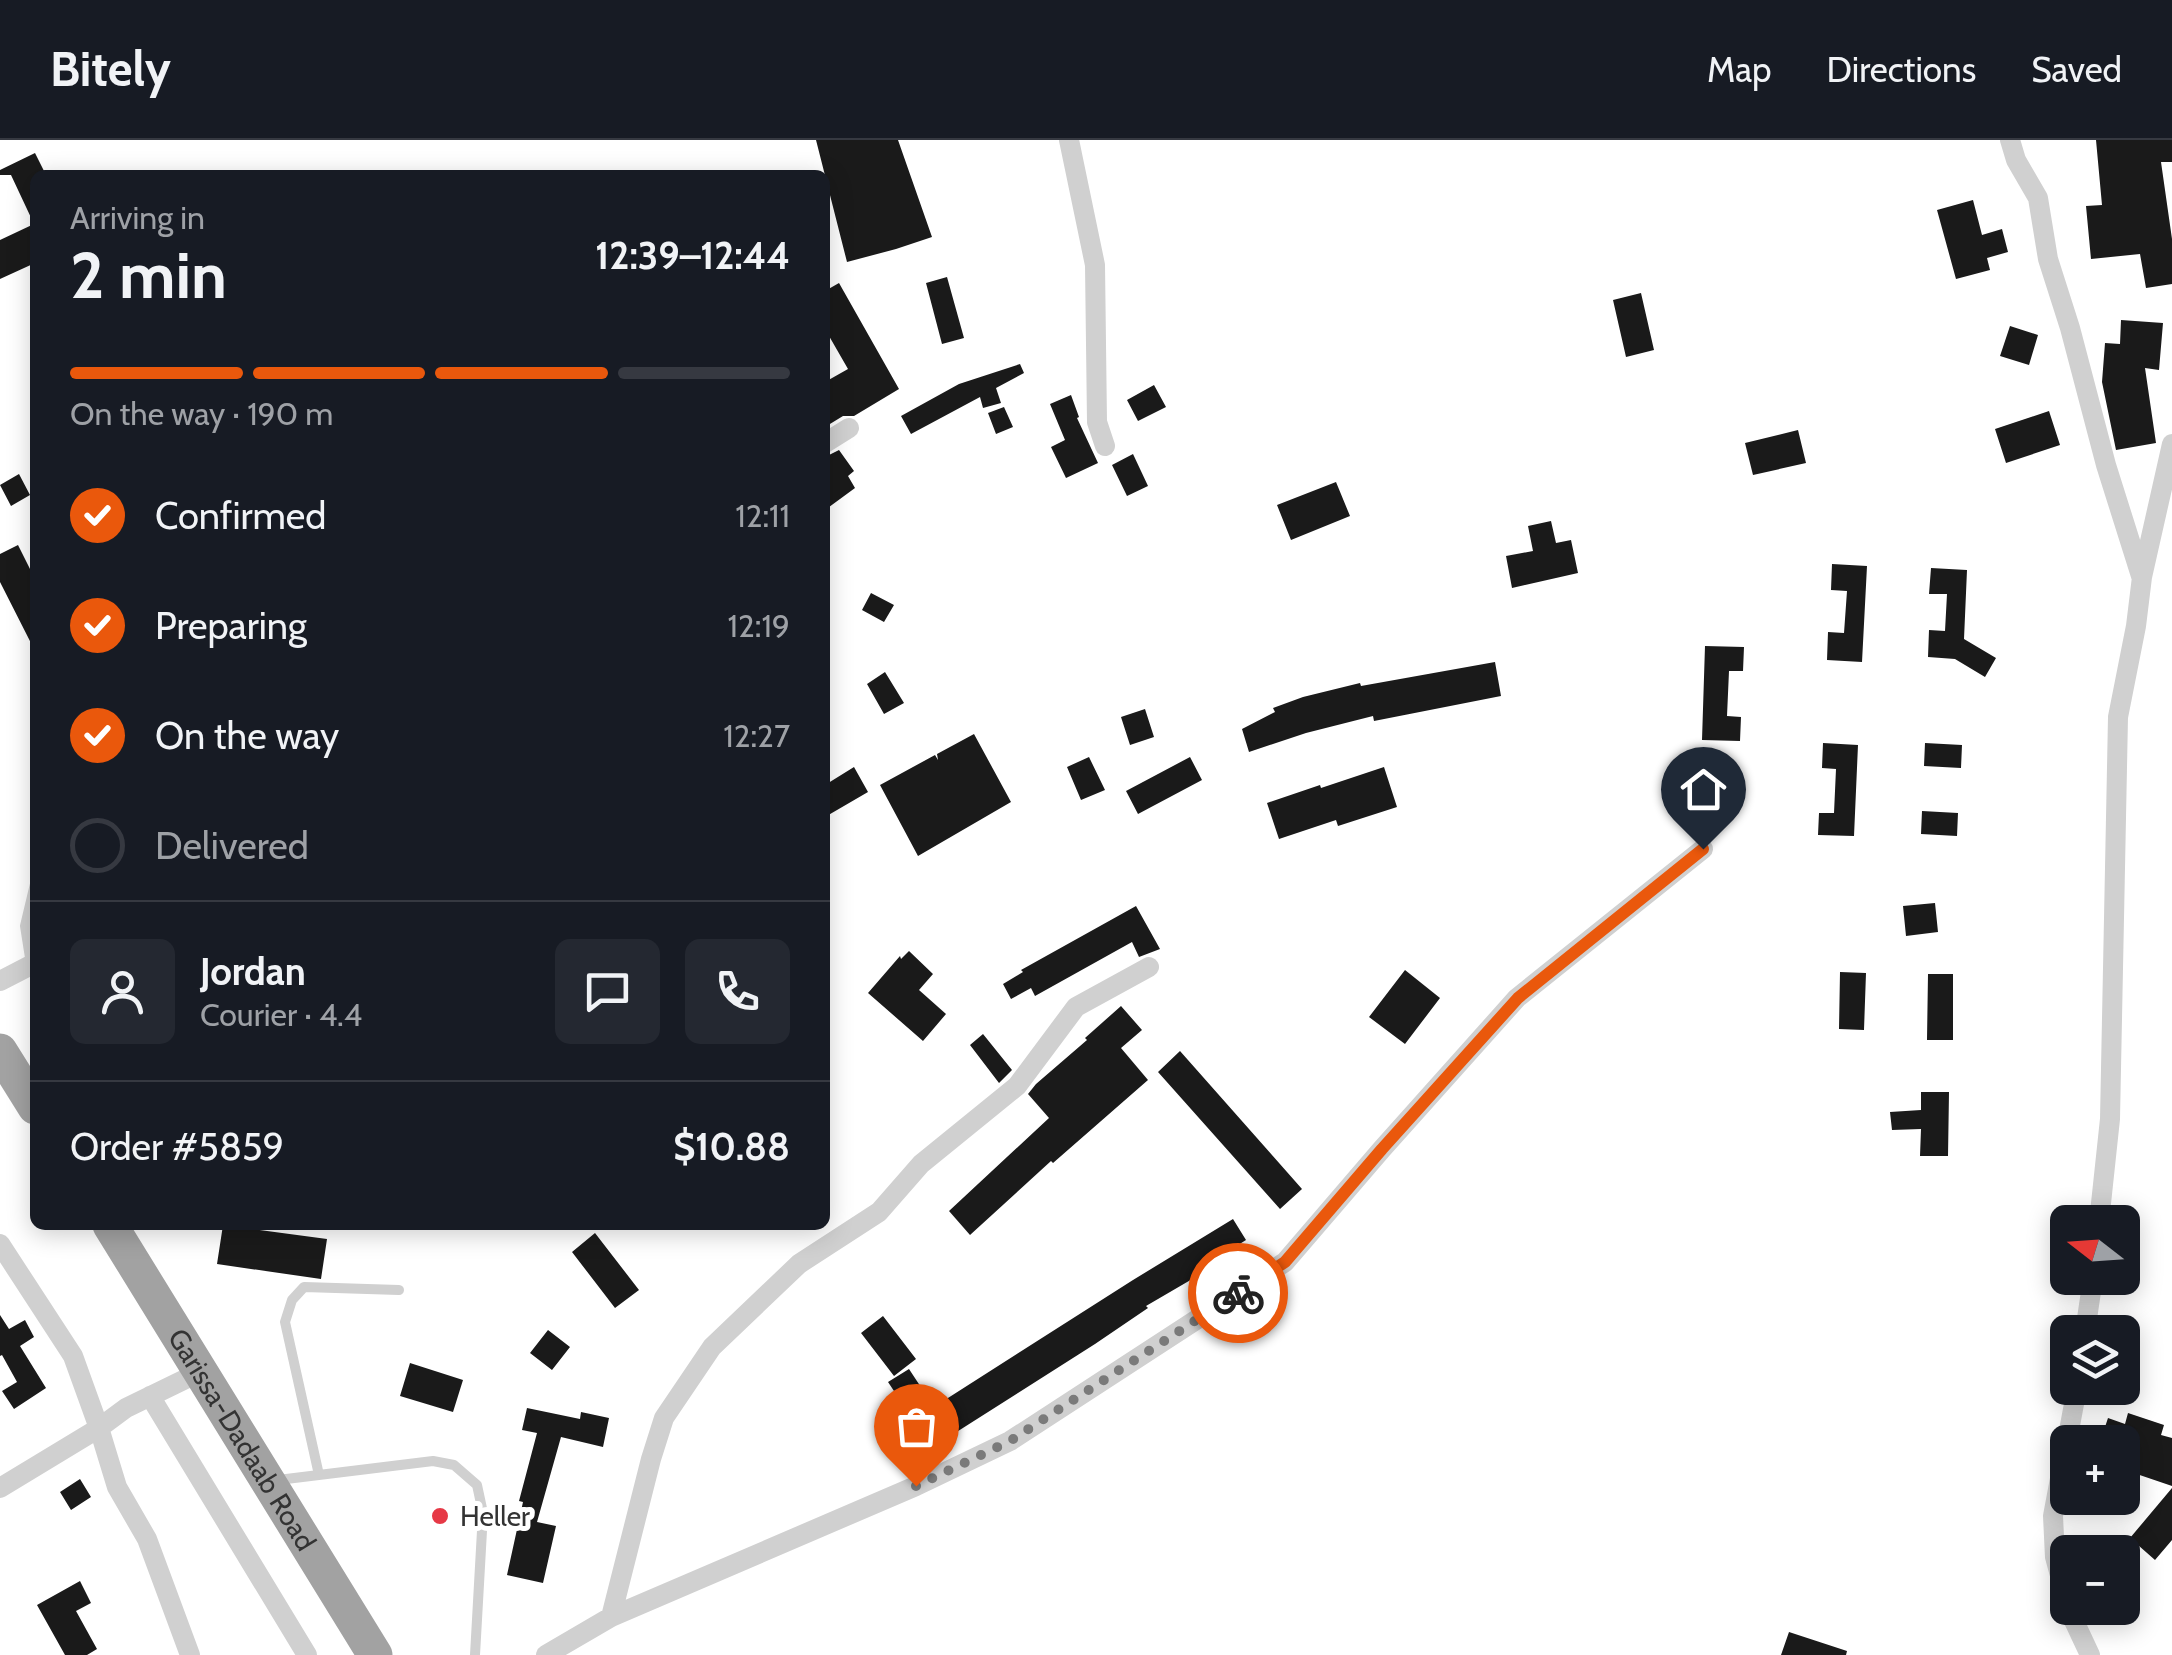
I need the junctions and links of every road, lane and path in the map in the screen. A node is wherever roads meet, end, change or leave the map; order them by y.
1 (1070, 140) edge
2 (2010, 140) edge
3 (849, 428) dead end
4 (830, 441) edge
5 (2172, 444) edge
6 (1105, 446) dead end
7 (2142, 578) junction
8 (1703, 849) dead end
9 (30, 905) edge
10 (30, 950) edge
11 (30, 966) edge
12 (1149, 968) dead end
13 (0, 981) edge
14 (0, 1051) edge
15 (30, 1099) edge
16 (2101, 1205) edge
17 (113, 1230) edge
18 (0, 1244) edge
19 (399, 1290) dead end
20 (202, 1371) junction
21 (150, 1396) junction
22 (2073, 1405) edge
23 (99, 1428) junction
24 (320, 1474) junction
25 (268, 1480) junction
26 (0, 1488) edge
27 (2053, 1535) edge
28 (611, 1618) junction
29 (2077, 1625) edge
30 (187, 1654) edge
31 (307, 1655) edge
32 (375, 1655) edge
33 (475, 1655) edge
34 (546, 1655) edge
35 (2090, 1655) edge

1 - 6 street
2 - 7 street
3 - 4 street
5 - 7 street
7 - 16 street
8 - 28 street
9 - 10 lane
11 - 13 street
12 - 28 street
14 - 15 highway
17 - 20 highway, Garissa-Dadaab Road
18 - 23 street
19 - 24 lane
20 - 21 street
20 - 25 highway, Garissa-Dadaab Road
21 - 23 street
21 - 31 street
22 - 27 street
23 - 26 street
23 - 30 street
24 - 25 lane
24 - 33 lane
25 - 32 highway, Garissa-Dadaab Road
28 - 34 street
29 - 35 street

